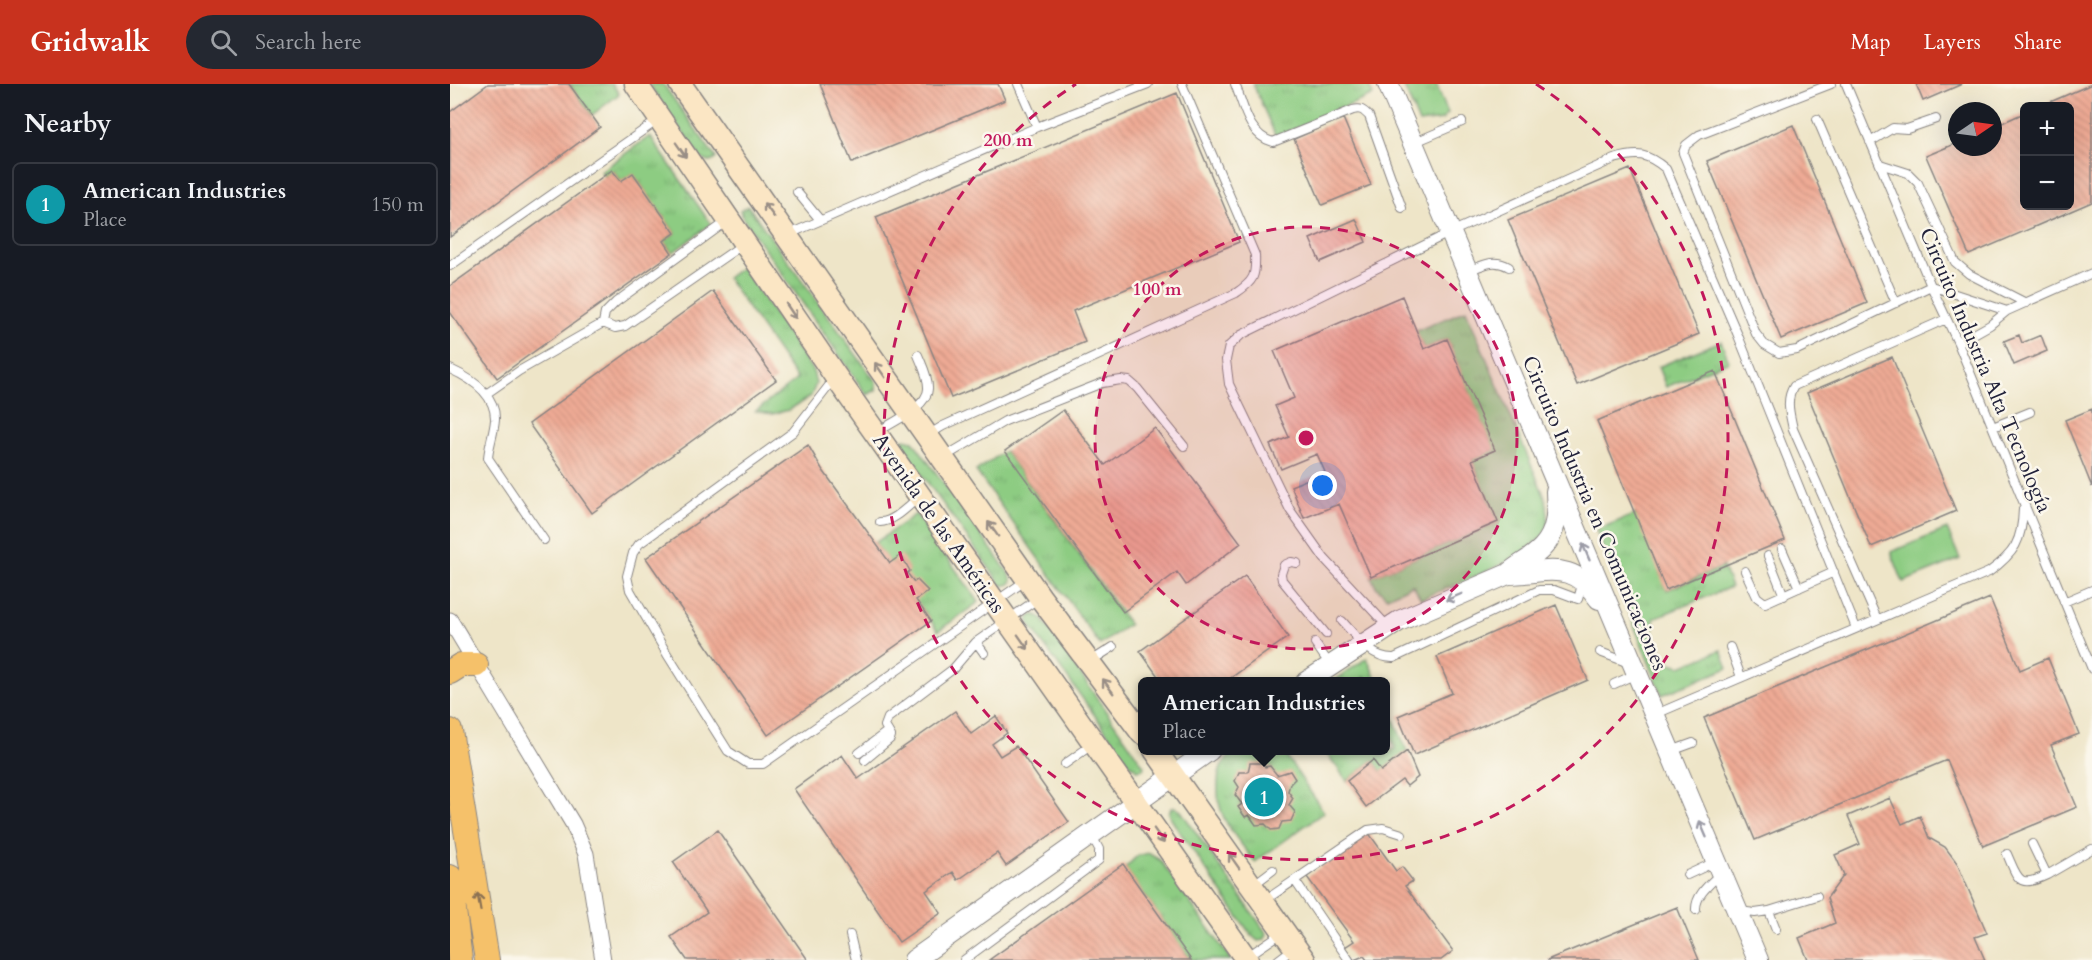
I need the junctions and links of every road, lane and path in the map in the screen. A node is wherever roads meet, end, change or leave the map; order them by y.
1 (636, 84) edge
2 (680, 84) edge
3 (1018, 84) edge
4 (1148, 84) edge
5 (1182, 84) edge
6 (1235, 84) edge
7 (1388, 84) edge
8 (1831, 84) edge
9 (1846, 84) edge
10 (659, 119) junction
11 (1817, 119) dead end
12 (1936, 119) dead end
13 (1462, 122) dead end
14 (1037, 127) junction
15 (1870, 142) junction
16 (1413, 143) junction
17 (1880, 164) junction
18 (741, 171) junction
19 (797, 192) dead end
20 (711, 193) junction
21 (1402, 208) dead end
22 (729, 220) junction
23 (820, 220) junction
24 (1451, 232) junction
25 (787, 235) junction
26 (745, 243) junction
27 (450, 267) edge
28 (1509, 267) dead end
29 (1468, 271) junction
30 (2092, 273) edge
31 (1931, 286) junction
32 (1896, 303) junction
33 (2026, 303) junction
34 (2007, 311) junction
35 (1946, 319) junction
36 (603, 323) junction
37 (1958, 344) junction
38 (918, 355) dead end
39 (450, 369) edge
40 (836, 377) junction
41 (486, 393) junction
42 (910, 412) junction
43 (2030, 412) dead end
44 (1993, 427) junction
45 (876, 433) junction
46 (926, 435) junction
47 (1184, 446) dead end
48 (942, 458) junction
49 (1555, 479) junction
50 (921, 496) junction
51 (2023, 504) junction
52 (880, 522) dead end
53 (544, 540) dead end
54 (1782, 549) dead end
55 (1768, 556) dead end
56 (1297, 563) dead end
57 (1745, 571) dead end
58 (1834, 572) junction
59 (1508, 574) junction
60 (1584, 580) junction
61 (1034, 588) junction
62 (1799, 588) junction
63 (2092, 590) edge
64 (1784, 596) junction
65 (2064, 602) junction
66 (1001, 611) junction
67 (1877, 619) junction
68 (450, 620) edge
69 (1342, 621) dead end
70 (1617, 627) junction
71 (1389, 628) junction
72 (1856, 628) junction
73 (1326, 634) dead end
74 (976, 642) junction
75 (1315, 642) dead end
76 (1363, 644) junction
77 (1113, 646) dead end
78 (1730, 646) dead end
79 (1600, 652) dead end
80 (984, 653) dead end
81 (1090, 662) junction
82 (476, 665) junction
83 (1330, 665) junction
84 (2092, 669) edge
85 (1635, 670) junction
86 (450, 672) edge
87 (1312, 677) edge
88 (1741, 677) junction
89 (1614, 684) dead end
90 (1654, 714) junction
91 (1138, 726) edge
92 (450, 731) edge
93 (888, 731) junction
94 (1094, 743) junction
95 (1693, 743) dead end
96 (1670, 752) junction
97 (859, 753) dead end
98 (1158, 755) edge
99 (1203, 755) edge
100 (865, 760) dead end
101 (1065, 764) dead end
102 (1173, 776) junction
103 (1136, 803) junction
104 (1402, 834) dead end
105 (1091, 835) junction
106 (2032, 844) dead end
107 (2092, 849) edge
108 (2007, 854) dead end
109 (1719, 867) junction
110 (1273, 870) dead end
111 (1686, 875) dead end
112 (2047, 875) junction
113 (450, 877) edge
114 (1295, 880) junction
115 (1257, 894) junction
116 (1817, 896) dead end
117 (452, 906) edge
118 (1696, 910) dead end
119 (1737, 911) junction
120 (1769, 911) junction
121 (1776, 929) dead end
122 (850, 935) dead end
123 (1294, 953) edge
124 (1245, 959) edge
125 (460, 960) edge
126 (487, 960) edge
127 (603, 960) edge
128 (856, 960) edge
129 (914, 960) edge
130 (964, 960) edge
131 (1349, 960) edge
132 (1758, 960) edge

1 - 10 main road, Avenida de las Américas
2 - 18 main road, Avenida de las Américas
3 - 14 lane
4 - 14 lane
5 - 46 lane
6 - 21 lane
7 - 16 street, Circuito Industria en Comunicaciones
8 - 32 lane
9 - 15 lane, Circuito Industria Alta Tecnología
10 -> 20 main road, Avenida de las Américas
10 - 27 lane
11 - 32 lane
12 - 15 lane
13 - 16 lane
14 - 23 lane
15 - 17 lane, Circuito Industria Alta Tecnología
16 - 24 street, Circuito Industria en Comunicaciones
17 - 31 lane, Circuito Industria Alta Tecnología
17 - 33 lane
18 - 20 main road
25 -> 18 main road, Avenida de las Américas
19 - 23 lane
20 - 22 main road, Avenida de las Américas
22 - 26 main road, Avenida de las Américas
22 - 36 lane
23 - 25 lane
24 - 29 street, Circuito Industria en Comunicaciones
24 - 58 lane
24 - 71 lane
42 -> 25 main road, Avenida de las Américas
26 - 36 lane
26 -> 40 main road, Avenida de las Américas
28 - 29 lane
29 - 49 street, Circuito Industria en Comunicaciones
30 - 33 lane
31 - 32 lane
31 - 34 lane
31 - 35 lane, Circuito Industria Alta Tecnología
33 - 34 lane
34 - 37 lane
35 - 37 lane, Circuito Industria Alta Tecnología
35 - 67 lane
36 - 41 lane
37 - 44 lane, Circuito Industria Alta Tecnología
38 - 42 lane
39 - 41 lane
40 - 45 main road, Avenida de las Américas
40 - 66 lane
41 - 53 lane
42 - 45 lane
42 - 46 main road, Avenida de las Américas
43 - 44 lane
44 - 51 lane, Circuito Industria Alta Tecnología
45 - 50 main road, Avenida de las Américas
46 - 48 main road, Avenida de las Américas
47 - 48 lane
61 -> 48 main road, Avenida de las Américas
49 - 59 street
70 -> 49 street, Circuito Industria en Comunicaciones
50 - 52 lane
50 - 66 main road, Avenida de las Américas
51 - 65 lane, Circuito Industria Alta Tecnología
51 - 67 lane
54 - 62 lane
55 - 64 lane
56 - 73 lane
57 - 64 lane
58 - 62 lane
58 - 72 lane
59 - 60 street
59 -> 71 street
60 - 70 street
60 - 76 lane
61 - 66 lane
61 - 66 lane
61 - 81 main road, Avenida de las Américas
62 - 64 lane
63 - 65 lane
65 - 84 lane, Circuito Industria Alta Tecnología
66 - 74 lane
66 -> 94 main road, Avenida de las Américas
67 - 72 lane
68 - 82 street
69 - 76 lane
70 - 85 street, Circuito Industria en Comunicaciones
71 - 76 street
72 - 88 lane
74 - 80 lane
74 - 93 lane
75 - 83 lane
76 - 83 street
77 - 81 lane
78 - 88 lane
79 - 85 lane
91 -> 81 main road, Avenida de las Américas
82 - 86 main road
82 - 127 street
83 - 87 street
85 - 89 lane
85 - 90 street, Circuito Industria en Comunicaciones
88 - 90 lane
90 - 96 street, Circuito Industria en Comunicaciones
126 -> 92 main road
93 - 97 lane
93 - 100 lane
94 - 101 lane
94 - 103 main road, Avenida de las Américas
95 - 96 lane
109 -> 96 street, Circuito Industria en Comunicaciones
98 - 102 main road
99 - 102 street
102 - 103 street
115 -> 102 main road
103 - 105 street
103 -> 124 main road, Avenida de las Américas
104 - 114 lane
105 - 129 street
105 - 130 lane
106 - 112 lane
107 - 112 lane
108 - 112 lane
109 - 111 lane
109 - 118 lane
109 - 119 street, Circuito Industria en Comunicaciones
110 - 115 lane
113 - 117 main road
114 - 115 lane
114 - 131 lane
115 - 123 main road
116 - 120 lane
117 - 125 main road
119 - 120 lane
119 - 132 street, Circuito Industria en Comunicaciones
120 - 121 lane
122 - 128 lane
123 - 124 lane

